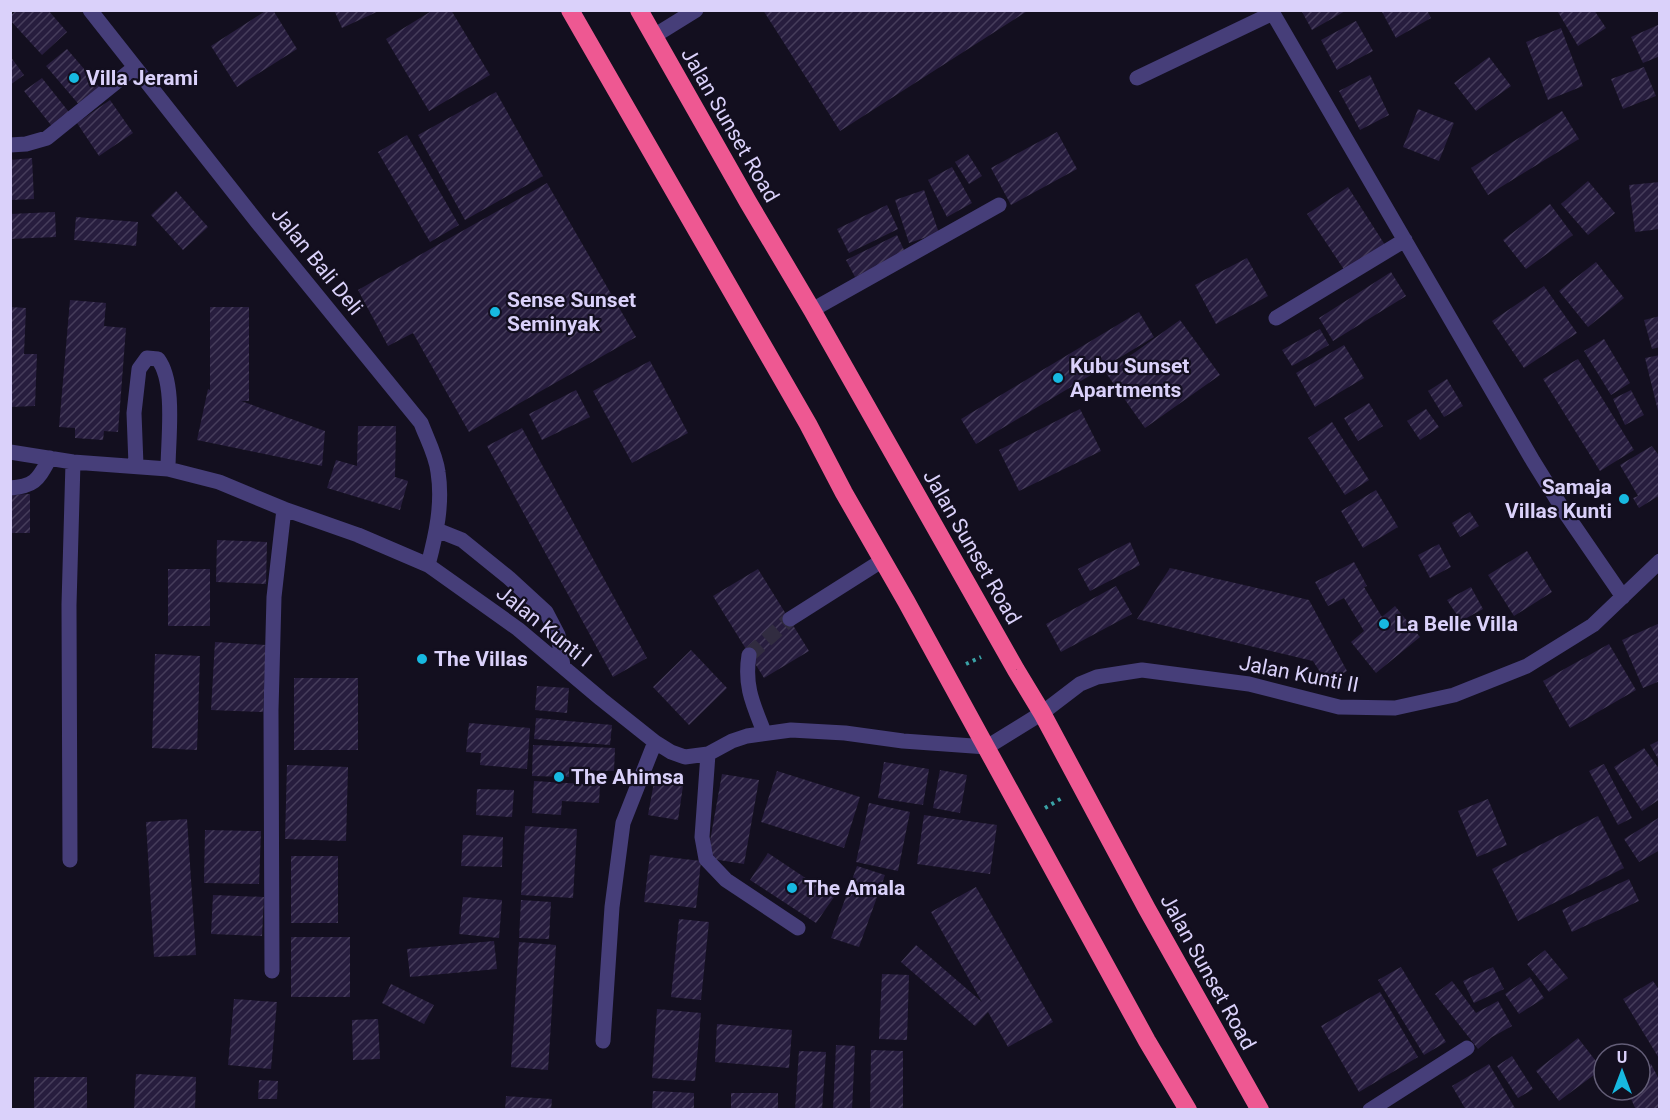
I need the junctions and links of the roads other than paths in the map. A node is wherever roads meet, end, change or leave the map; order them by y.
1 (90, 10) edge
2 (570, 10) edge
3 (639, 10) edge
4 (696, 10) edge
5 (1272, 12) edge
6 (654, 36) junction
7 (135, 67) junction
8 (1137, 78) dead end
9 (10, 145) edge
10 (999, 205) dead end
11 (1406, 240) junction
12 (812, 310) junction
13 (1276, 318) dead end
14 (10, 452) edge
15 (50, 458) junction
16 (73, 462) junction
17 (136, 465) junction
18 (168, 469) junction
19 (10, 488) edge
20 (284, 509) junction
21 (437, 530) junction
22 (883, 560) junction
23 (1659, 561) edge
24 (428, 565) junction
25 (1623, 597) junction
26 (790, 619) tunnel mouth
27 (749, 655) dead end
28 (563, 666) junction
29 (1042, 713) junction
30 (764, 732) junction
31 (655, 742) junction
32 (987, 747) junction
33 (708, 754) junction
34 (70, 860) dead end
35 (798, 928) dead end
36 (272, 971) dead end
37 (603, 1041) dead end
38 (1467, 1048) dead end
39 (1188, 1110) edge
40 (1260, 1110) edge
41 (1370, 1110) edge

1 - 7 street, Jalan Bali Deli
2 - 22 highway
3 - 6 highway, Jalan Sunset Road
4 - 6 street
5 - 8 street
5 - 11 street
6 - 12 highway, Jalan Sunset Road
7 - 9 street
7 - 21 street, Jalan Bali Deli
10 - 12 street
11 - 13 street
11 - 25 street
12 - 29 highway, Jalan Sunset Road
14 - 15 street, Jalan Kunti I
15 - 16 street, Jalan Kunti I
15 - 19 street
16 - 17 street, Jalan Kunti I
16 - 34 street
17 - 18 street, Jalan Kunti I
17 - 18 street
18 - 20 street, Jalan Kunti I
20 - 24 street, Jalan Kunti I
20 - 36 street
21 - 24 street, Jalan Bali Deli
21 - 28 street
22 - 26 street
22 - 32 highway
23 - 25 street, Jalan Kunti II
24 - 28 street, Jalan Kunti I
25 - 29 street, Jalan Kunti II
27 - 30 street
28 - 31 street, Jalan Kunti I
29 - 32 street
29 - 40 highway, Jalan Sunset Road
30 - 32 street, Jalan Kunti I
30 - 33 street, Jalan Kunti I
31 - 33 street, Jalan Kunti I
31 - 37 street
32 - 39 highway
33 - 35 street
38 - 41 street

